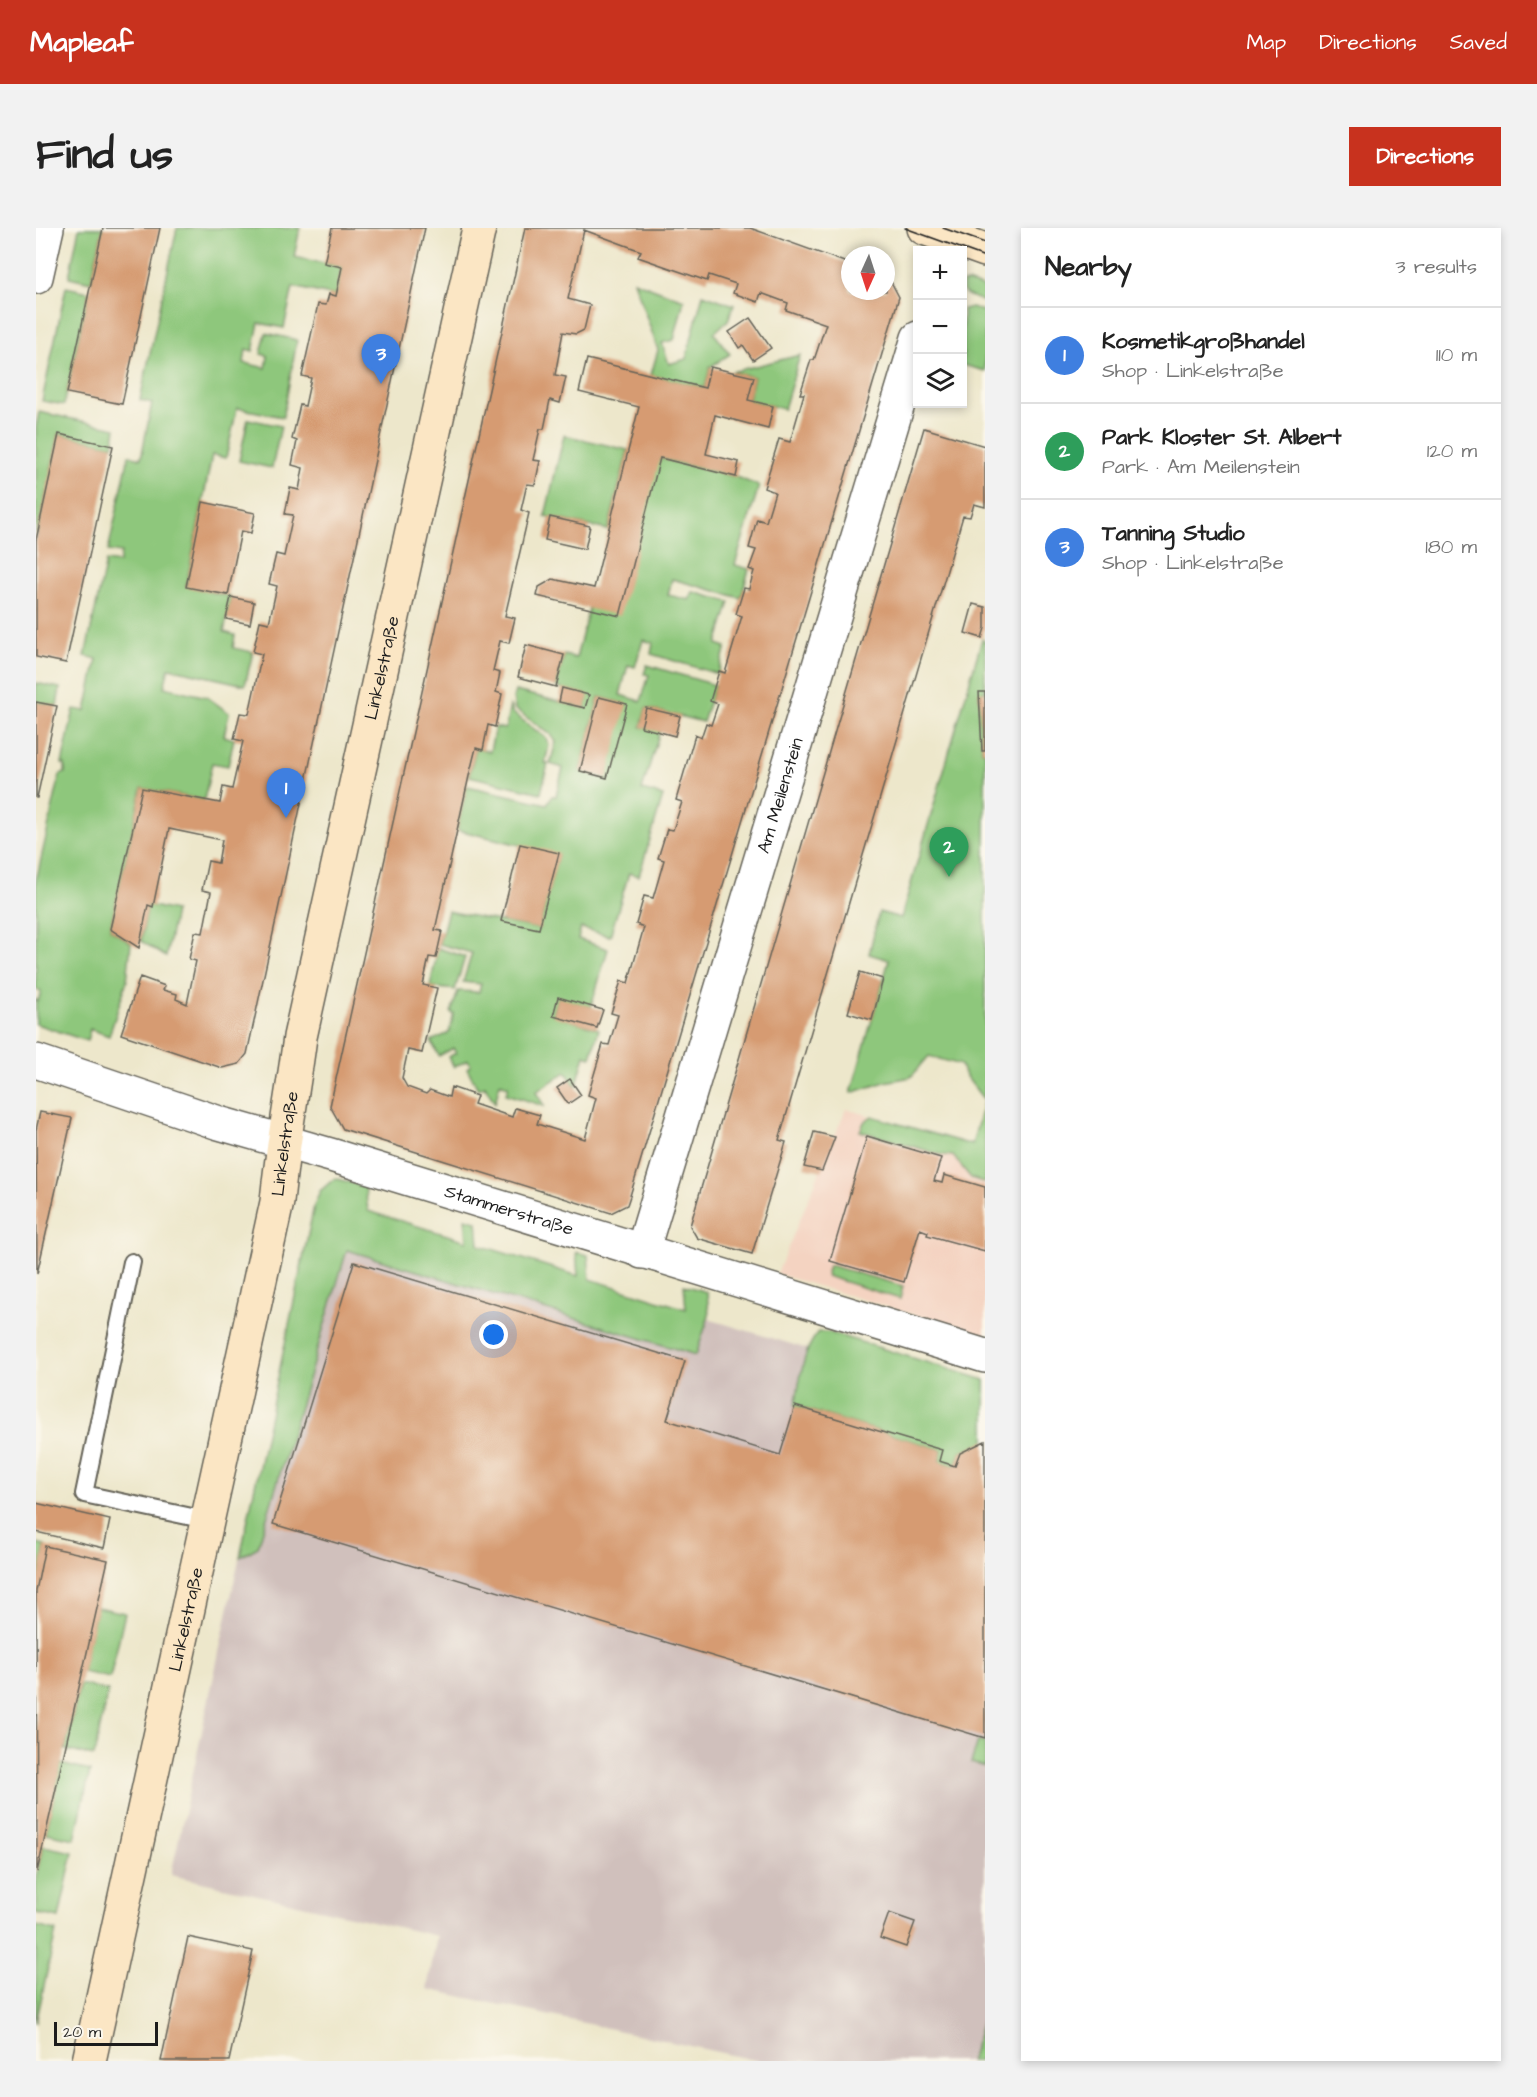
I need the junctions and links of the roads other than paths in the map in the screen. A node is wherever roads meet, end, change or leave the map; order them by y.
1 (46, 228) edge
2 (479, 228) edge
3 (938, 238) edge
4 (985, 250) edge
5 (36, 277) edge
6 (913, 354) edge
7 (36, 1061) edge
8 (283, 1143) junction
9 (642, 1252) junction
10 (132, 1262) dead end
11 (985, 1356) edge
12 (206, 1520) junction
13 (89, 2061) edge

1 - 5 street
2 - 8 main road, Linkelstraße
3 - 4 main road
6 - 9 street, Am Meilenstein
7 - 8 street, Stammerstraße
8 - 9 street, Stammerstraße
8 - 12 main road, Linkelstraße
9 - 11 street, Stammerstraße
10 - 12 lane
12 - 13 main road, Linkelstraße

